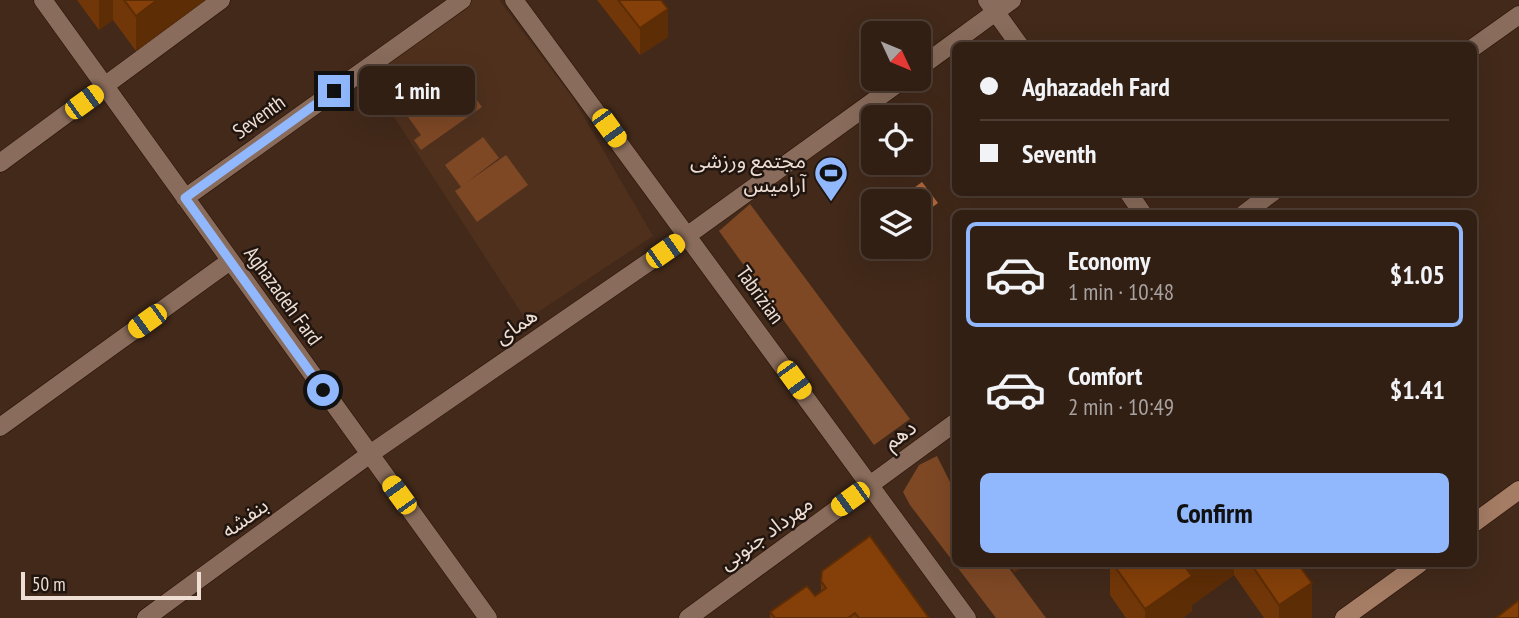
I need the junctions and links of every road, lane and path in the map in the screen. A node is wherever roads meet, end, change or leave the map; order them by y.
1 (43, 0) edge
2 (221, 0) edge
3 (462, 0) edge
4 (514, 0) edge
5 (1013, 0) edge
6 (992, 6) edge
7 (1519, 15) edge
8 (1017, 42) edge
9 (1477, 45) edge
10 (931, 58) edge
11 (105, 87) junction
12 (887, 91) edge
13 (0, 163) edge
14 (1268, 196) edge
15 (185, 198) junction
16 (1249, 210) edge
17 (688, 235) junction
18 (230, 261) junction
19 (952, 425) edge
20 (0, 427) edge
21 (370, 454) junction
22 (871, 484) junction
23 (1519, 490) edge
24 (1477, 521) edge
25 (1408, 567) edge
26 (146, 618) edge
27 (488, 618) edge
28 (688, 618) edge
29 (967, 618) edge
30 (1344, 618) edge

1 - 11 street, Aghazadeh Fard
2 - 11 street
3 - 15 street, Seventh
4 - 17 street, Tabrizian
5 - 6 street
6 - 8 street
6 - 10 street
7 - 9 street
11 - 13 street
11 - 15 street, Aghazadeh Fard
12 - 17 street, همای
14 - 16 street
15 - 18 street, Aghazadeh Fard
17 - 21 street, همای
17 - 22 street, Tabrizian
18 - 20 street
18 - 21 street, Aghazadeh Fard
19 - 22 street, دهم
21 - 26 street, بنفشه
21 - 27 street, Aghazadeh Fard
22 - 28 street, مهرداد جنوبی
22 - 29 street, Tabrizian
23 - 24 main road
25 - 30 main road

